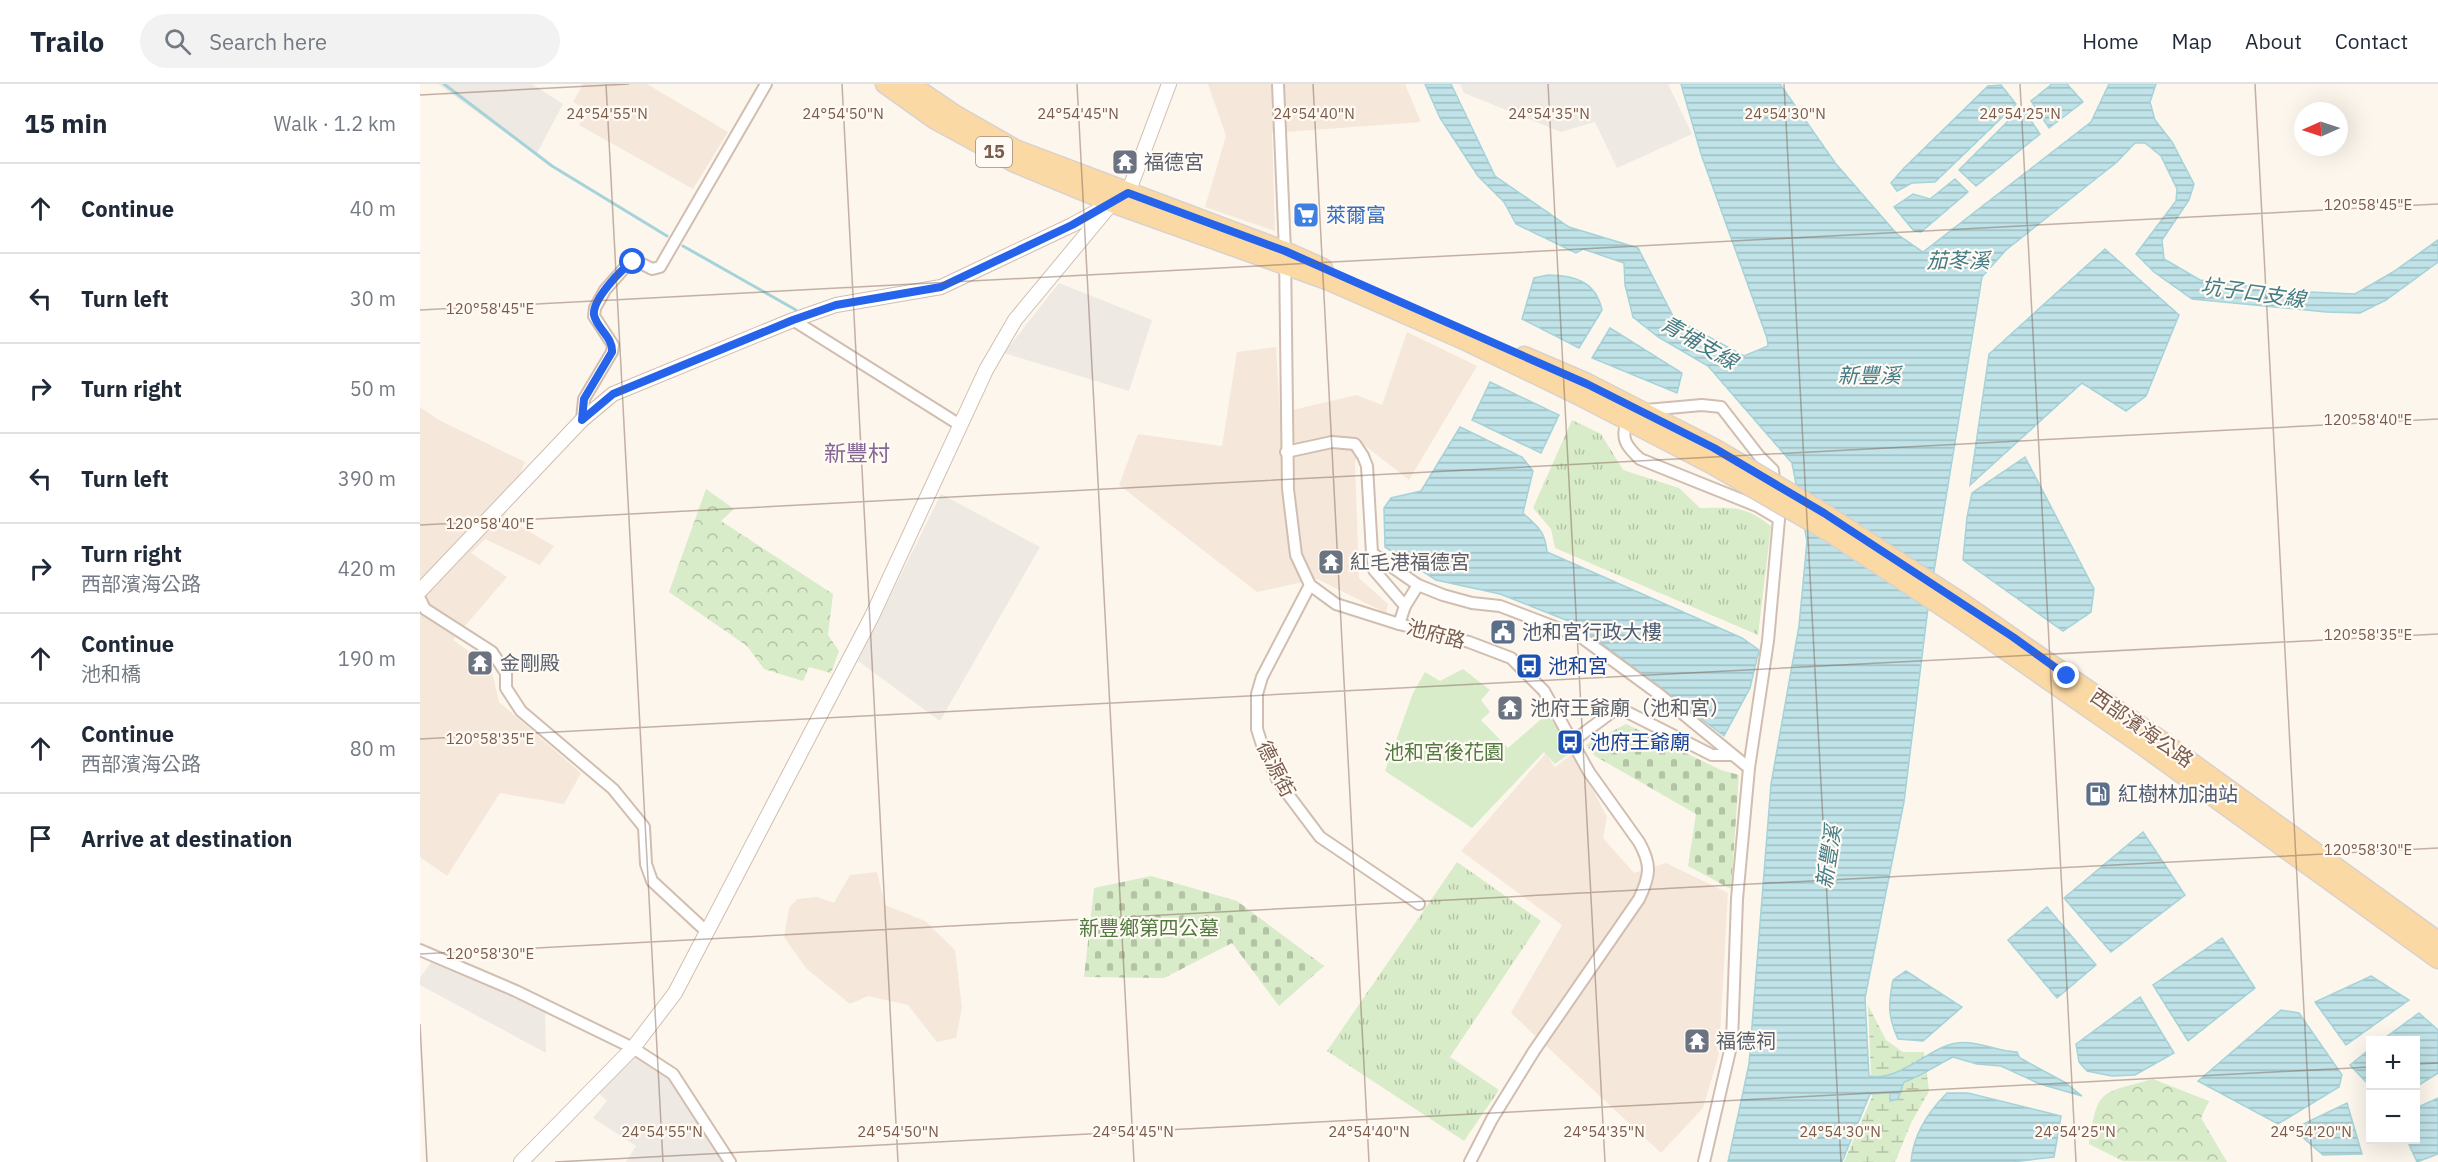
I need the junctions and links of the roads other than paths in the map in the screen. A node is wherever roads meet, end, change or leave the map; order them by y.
1 (766, 84) edge
2 (885, 84) edge
3 (910, 84) edge
4 (1168, 84) edge
5 (1278, 84) edge
6 (1128, 193) junction
7 (1112, 203) junction
8 (1285, 258) junction
9 (793, 320) junction
10 (1633, 416) junction
11 (582, 420) junction
12 (960, 425) junction
13 (1286, 452) junction
14 (1775, 489) junction
15 (1757, 506) junction
16 (1779, 519) junction
17 (1372, 553) junction
18 (1310, 585) junction
19 (1418, 585) junction
20 (420, 591) edge
21 (1405, 606) junction
22 (422, 608) edge
23 (1958, 609) junction
24 (1399, 624) junction
25 (1573, 741) junction
26 (1730, 755) junction
27 (1749, 768) junction
28 (1419, 904) dead end
29 (706, 931) junction
30 (2438, 941) edge
31 (420, 950) edge
32 (2438, 959) edge
33 (633, 1048) junction
34 (520, 1162) edge
35 (730, 1162) edge
36 (1470, 1162) edge
37 (1704, 1162) edge

1 - 11 street
2 - 7 main road, 15
3 - 6 main road, 15
4 - 6 street
5 - 8 street, 池府路
6 - 7 street
6 - 8 main road, 15
7 - 8 main road, 15
7 - 9 street
7 - 12 street
8 - 10 main road, 15
8 - 13 street, 池府路
9 - 11 street
9 - 12 street
10 - 14 street
10 - 15 street
10 - 23 main road, 15, bridge
11 - 20 street
12 - 29 street
13 - 17 street
13 - 18 street, 池府路
14 - 15 street
14 - 16 street
15 - 16 street
16 - 27 street
17 - 19 street
17 - 21 street
18 - 24 street, 池府路
18 - 28 street, 德源街
19 - 21 street
19 - 26 street
21 - 24 street
22 - 29 street
23 - 30 main road, 西部濱海公路 / 15
23 - 32 main road, 西部濱海公路 / 15
24 - 25 street, 池府路
25 - 26 street
25 - 36 street, 池府路
26 - 27 street
27 - 37 street
29 - 33 street
31 - 33 street
33 - 34 street
33 - 35 street

